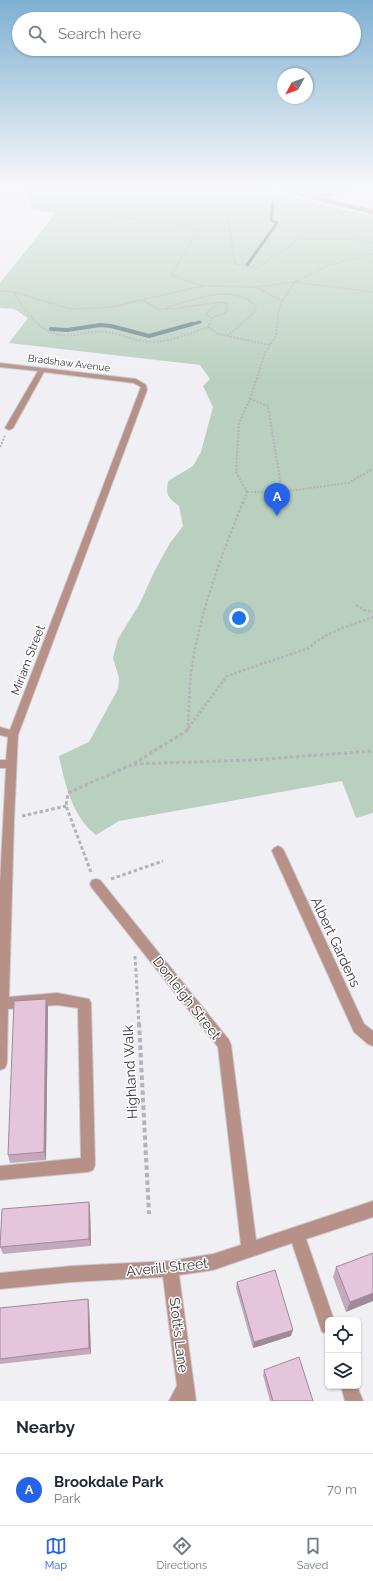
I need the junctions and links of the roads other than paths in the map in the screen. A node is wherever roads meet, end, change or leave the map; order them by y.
1 (0, 365) edge
2 (42, 370) junction
3 (136, 381) joint
4 (10, 428) dead end
5 (0, 732) edge
6 (13, 735) junction
7 (0, 764) edge
8 (11, 764) junction
9 (278, 851) dead end
10 (3, 870) edge
11 (96, 884) road end
12 (2, 1004) junction
13 (373, 1040) edge
14 (0, 1063) edge
15 (0, 1173) edge
16 (373, 1209) edge
17 (297, 1234) junction
18 (249, 1250) junction
19 (170, 1269) junction
20 (0, 1281) edge
21 (325, 1317) edge
22 (349, 1389) edge
23 (183, 1397) edge
24 (354, 1401) edge

1 - 2 street, Bradshaw Avenue
2 - 3 street, Bradshaw Avenue
2 - 4 street
3 - 6 street, Miriam Street
5 - 6 street
6 - 8 street, Miriam Street
7 - 8 street
8 - 10 street, Miriam Street
9 - 13 street, Albert Gardens
10 - 12 street, Miriam Street
11 - 18 street, Donleigh Street
12 - 14 street, Miriam Street
12 - 15 street
16 - 17 street, Averill Street
17 - 18 street, Averill Street
17 - 21 street
18 - 19 street, Averill Street
19 - 20 street, Averill Street
19 - 23 street, Stott's Lane
22 - 24 street

